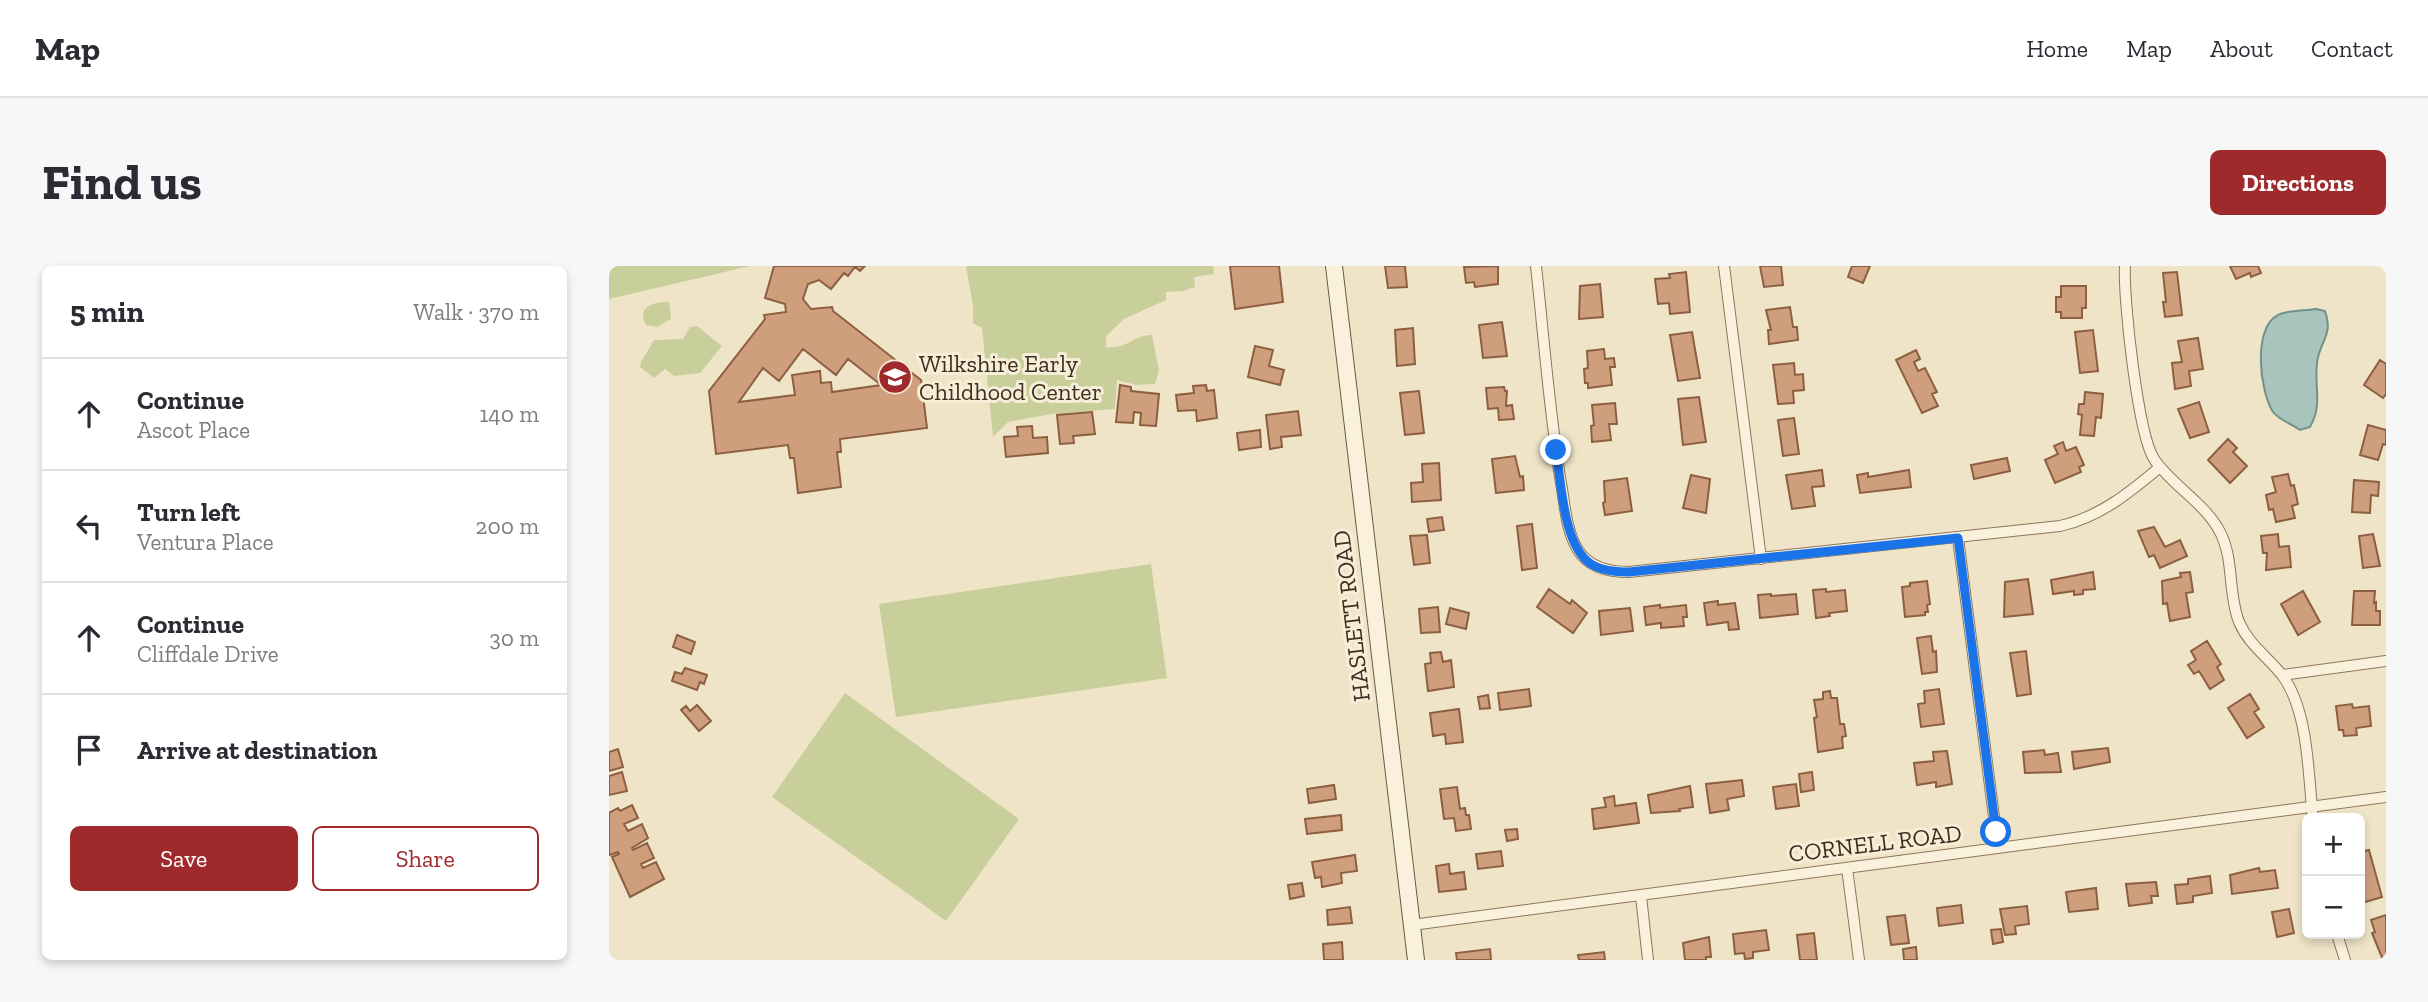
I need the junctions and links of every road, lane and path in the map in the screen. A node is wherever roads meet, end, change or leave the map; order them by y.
1 (1334, 266) edge
2 (1536, 266) edge
3 (1724, 266) edge
4 (2125, 266) edge
5 (2160, 467) junction
6 (1958, 538) junction
7 (1761, 559) junction
8 (2386, 662) edge
9 (2282, 675) junction
10 (2386, 797) edge
11 (2311, 806) junction
12 (2312, 813) edge
13 (1998, 848) junction
14 (1847, 868) junction
15 (1641, 896) junction
16 (1412, 925) junction
17 (2339, 939) edge
18 (1416, 960) edge
19 (1648, 960) edge
20 (1859, 960) edge
21 (2345, 960) edge

1 - 16 street, HASLETT ROAD
2 - 7 street
3 - 7 street
4 - 5 street
5 - 6 street
5 - 9 street
6 - 7 street
6 - 13 street
8 - 9 street
9 - 11 street
10 - 11 street, CORNELL ROAD
11 - 12 street
11 - 13 street, CORNELL ROAD
13 - 14 street, CORNELL ROAD
14 - 15 street, CORNELL ROAD
14 - 20 street
15 - 16 street, CORNELL ROAD
15 - 19 street
16 - 18 street, HASLETT ROAD
17 - 21 street

